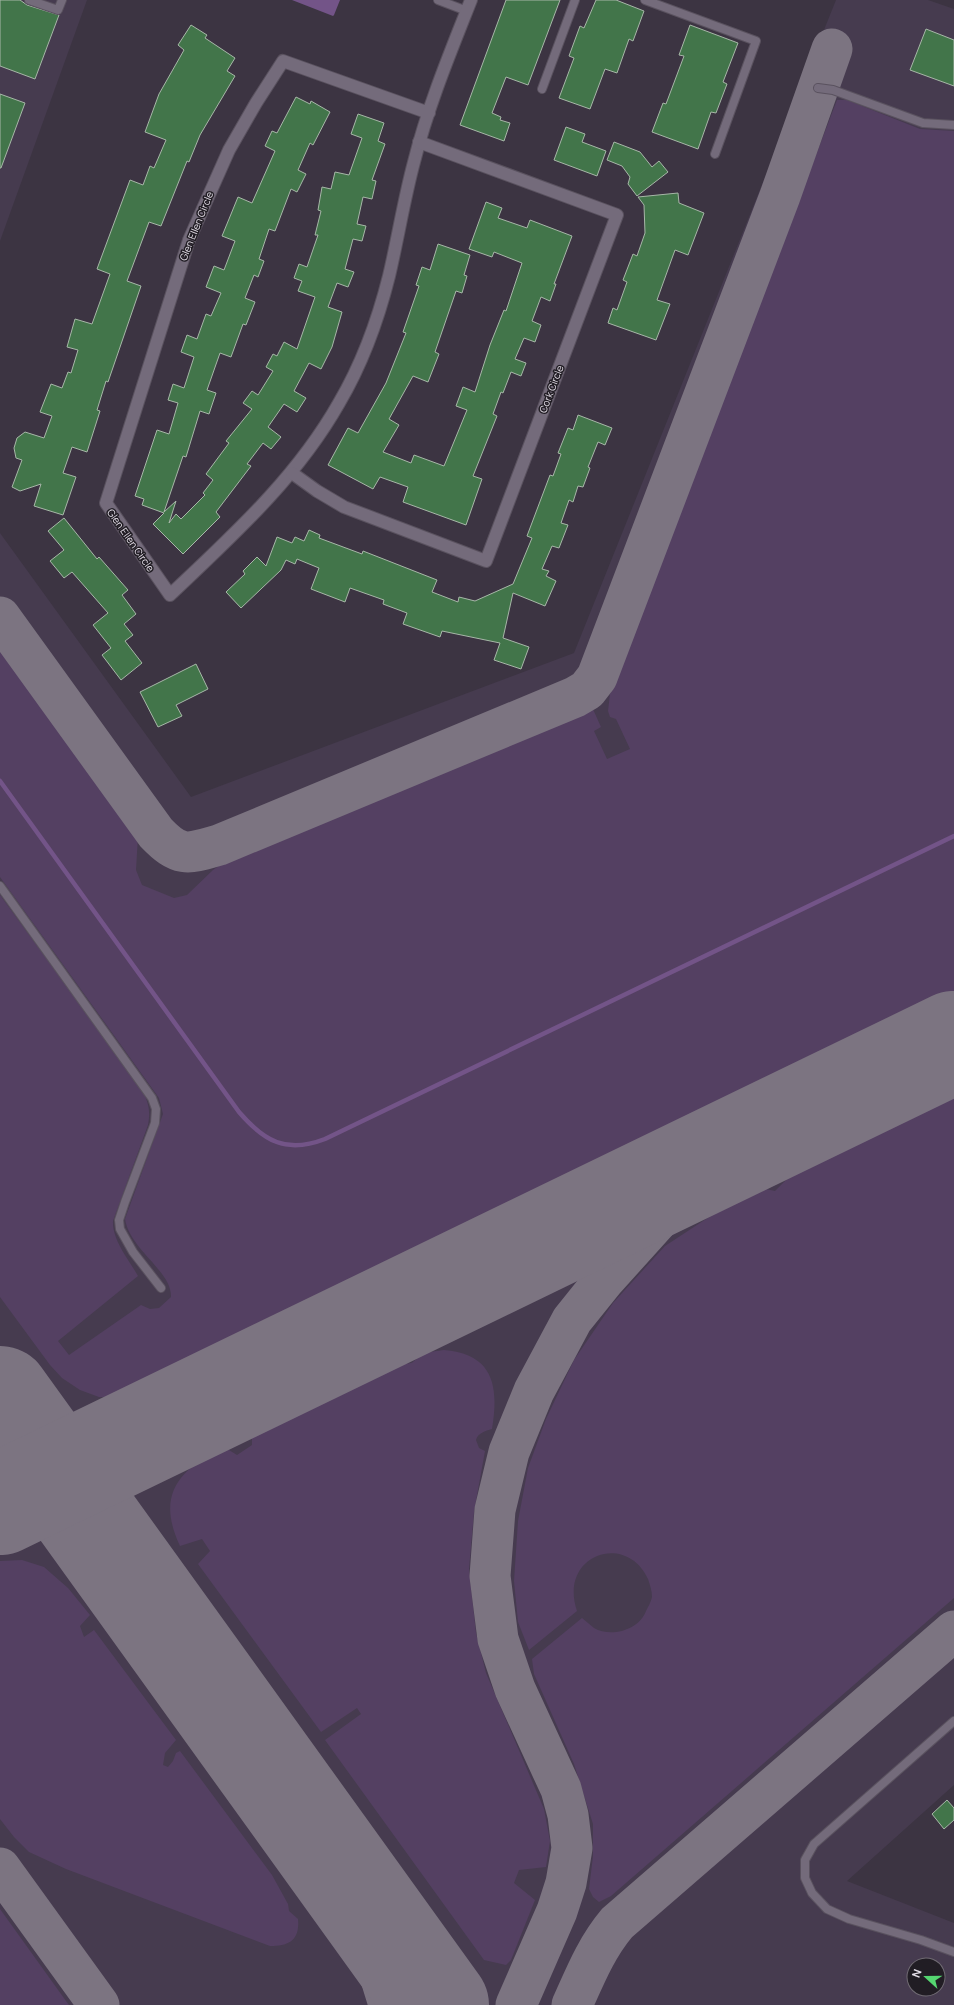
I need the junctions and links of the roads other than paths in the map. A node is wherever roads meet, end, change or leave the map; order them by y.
1 (29, 0) edge
2 (62, 0) edge
3 (438, 0) edge
4 (575, 0) edge
5 (645, 0) edge
6 (469, 5) edge
7 (818, 88) dead end
8 (542, 89) dead end
9 (429, 113) junction
10 (954, 125) edge
11 (419, 142) junction
12 (714, 154) dead end
13 (292, 473) junction
14 (0, 886) edge
15 (161, 1288) dead end
16 (954, 1721) edge
17 (954, 1952) edge

1 - 2 lane
3 - 6 lane
4 - 8 lane
5 - 12 lane
6 - 9 street, Glen Ellen Circle
7 - 10 lane
9 - 11 street, Glen Ellen Circle
9 - 13 street, Glen Ellen Circle
11 - 13 street, Glen Ellen Circle
11 - 13 street, Cork Circle
14 - 15 lane
16 - 17 lane

